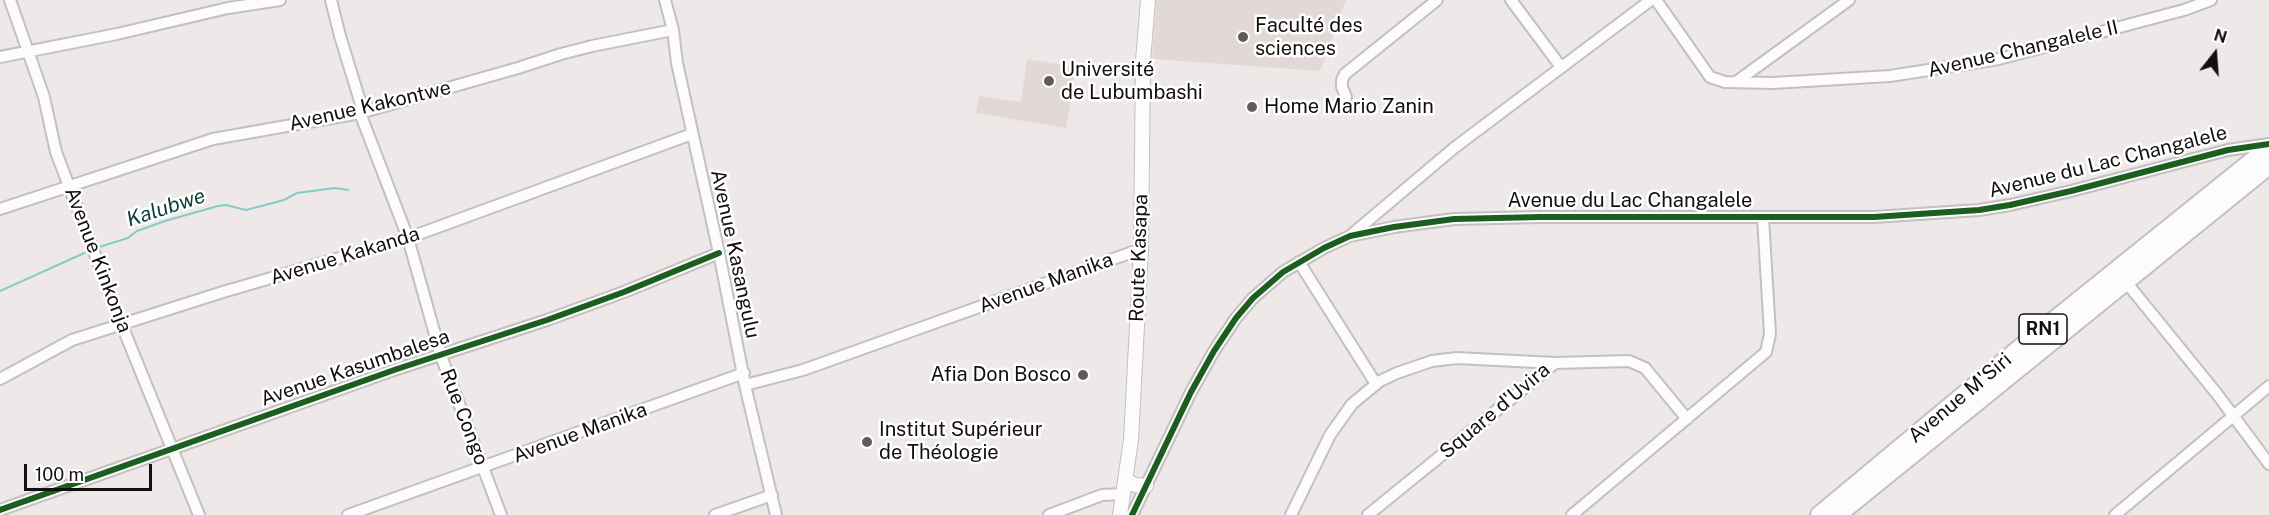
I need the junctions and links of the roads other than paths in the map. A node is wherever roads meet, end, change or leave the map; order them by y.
1 (10, 0) edge
2 (280, 0) edge
3 (331, 0) edge
4 (665, 0) edge
5 (1148, 0) edge
6 (1437, 0) edge
7 (1511, 0) edge
8 (1651, 0) edge
9 (1656, 0) edge
10 (1849, 0) edge
11 (2206, 1) edge
12 (673, 30) junction
13 (30, 52) junction
14 (0, 57) edge
15 (1561, 67) junction
16 (1736, 82) junction
17 (1346, 97) dead end
18 (361, 112) junction
19 (692, 134) junction
20 (2269, 146) edge
21 (2269, 166) edge
22 (70, 187) junction
23 (0, 209) edge
24 (1763, 217) junction
25 (1350, 236) junction
26 (408, 238) junction
27 (1141, 249) junction
28 (719, 253) junction
29 (1299, 262) junction
30 (2126, 282) junction
31 (121, 323) junction
32 (441, 356) junction
33 (1556, 363) junction
34 (744, 379) junction
35 (0, 380) edge
36 (1376, 384) junction
37 (2269, 386) edge
38 (2233, 415) junction
39 (1687, 419) junction
40 (173, 448) junction
41 (2269, 464) edge
42 (483, 467) junction
43 (1146, 486) junction
44 (1125, 487) junction
45 (772, 495) junction
46 (0, 510) edge
47 (199, 515) edge
48 (348, 515) edge
49 (501, 515) edge
50 (715, 515) edge
51 (776, 515) edge
52 (1049, 515) edge
53 (1120, 515) edge
54 (1132, 515) edge
55 (1292, 515) edge
56 (1368, 515) edge
57 (1572, 515) edge
58 (1819, 515) edge
59 (1838, 515) edge
60 (2115, 515) edge

1 - 13 street, Avenue Kinkonja
2 - 13 street
3 - 18 street, Rue Congo
4 - 12 street, Avenue Kasangulu
5 - 27 main road, Route Kasapa
6 - 17 street
7 - 15 street
8 - 15 street
9 - 16 street, Avenue Changalele II
10 - 16 street
11 - 16 street, Avenue Changalele II
12 - 18 street, Avenue Kakontwe
12 - 19 street, Avenue Kasangulu
13 - 14 street
13 - 22 street, Avenue Kinkonja
15 - 25 street
18 - 22 street, Avenue Kakontwe
18 - 26 street, Rue Congo
19 - 26 street, Avenue Kakanda
19 - 28 street, Avenue Kasangulu
20 - 24 street, Avenue du Lac Changalele
20 - 58 highway, Avenue M'Siri / RN1
21 - 30 highway, Avenue M'Siri / RN1
22 - 23 street, Avenue Kakontwe
22 - 31 street, Avenue Kinkonja
24 - 25 street, Avenue du Lac Changalele
24 - 39 street
25 - 29 street, Avenue du Lac Changalele
26 - 31 street, Avenue Kakanda
26 - 32 street, Rue Congo
27 - 34 street, Avenue Manika
27 - 44 main road, Route Kasapa
28 - 32 street, Avenue Kasumbalesa
28 - 34 street, Avenue Kasangulu
29 - 36 street
29 - 43 street, Avenue du Lac Changalele
30 - 38 street
30 - 59 highway, Avenue M'Siri / RN1
31 - 35 street, Avenue Kakanda
31 - 40 street, Avenue Kinkonja
32 - 40 street, Avenue Kasumbalesa
32 - 42 street, Rue Congo
33 - 36 street, Square d'Uvira
33 - 39 street
33 - 56 street, Square d'Uvira
34 - 42 street, Avenue Manika
34 - 45 street, Avenue Kasangulu
36 - 55 street, Square d'Uvira
37 - 38 street
38 - 41 street
38 - 60 street
39 - 57 street
40 - 46 street, Avenue Kasumbalesa
40 - 47 street, Avenue Kinkonja
42 - 48 street, Avenue Manika
42 - 49 street, Rue Congo
43 - 44 main road
43 - 54 street, Avenue du Lac Changalele
44 - 52 street
44 - 53 main road, Route Kasapa
45 - 50 street
45 - 51 street, Avenue Kasangulu

